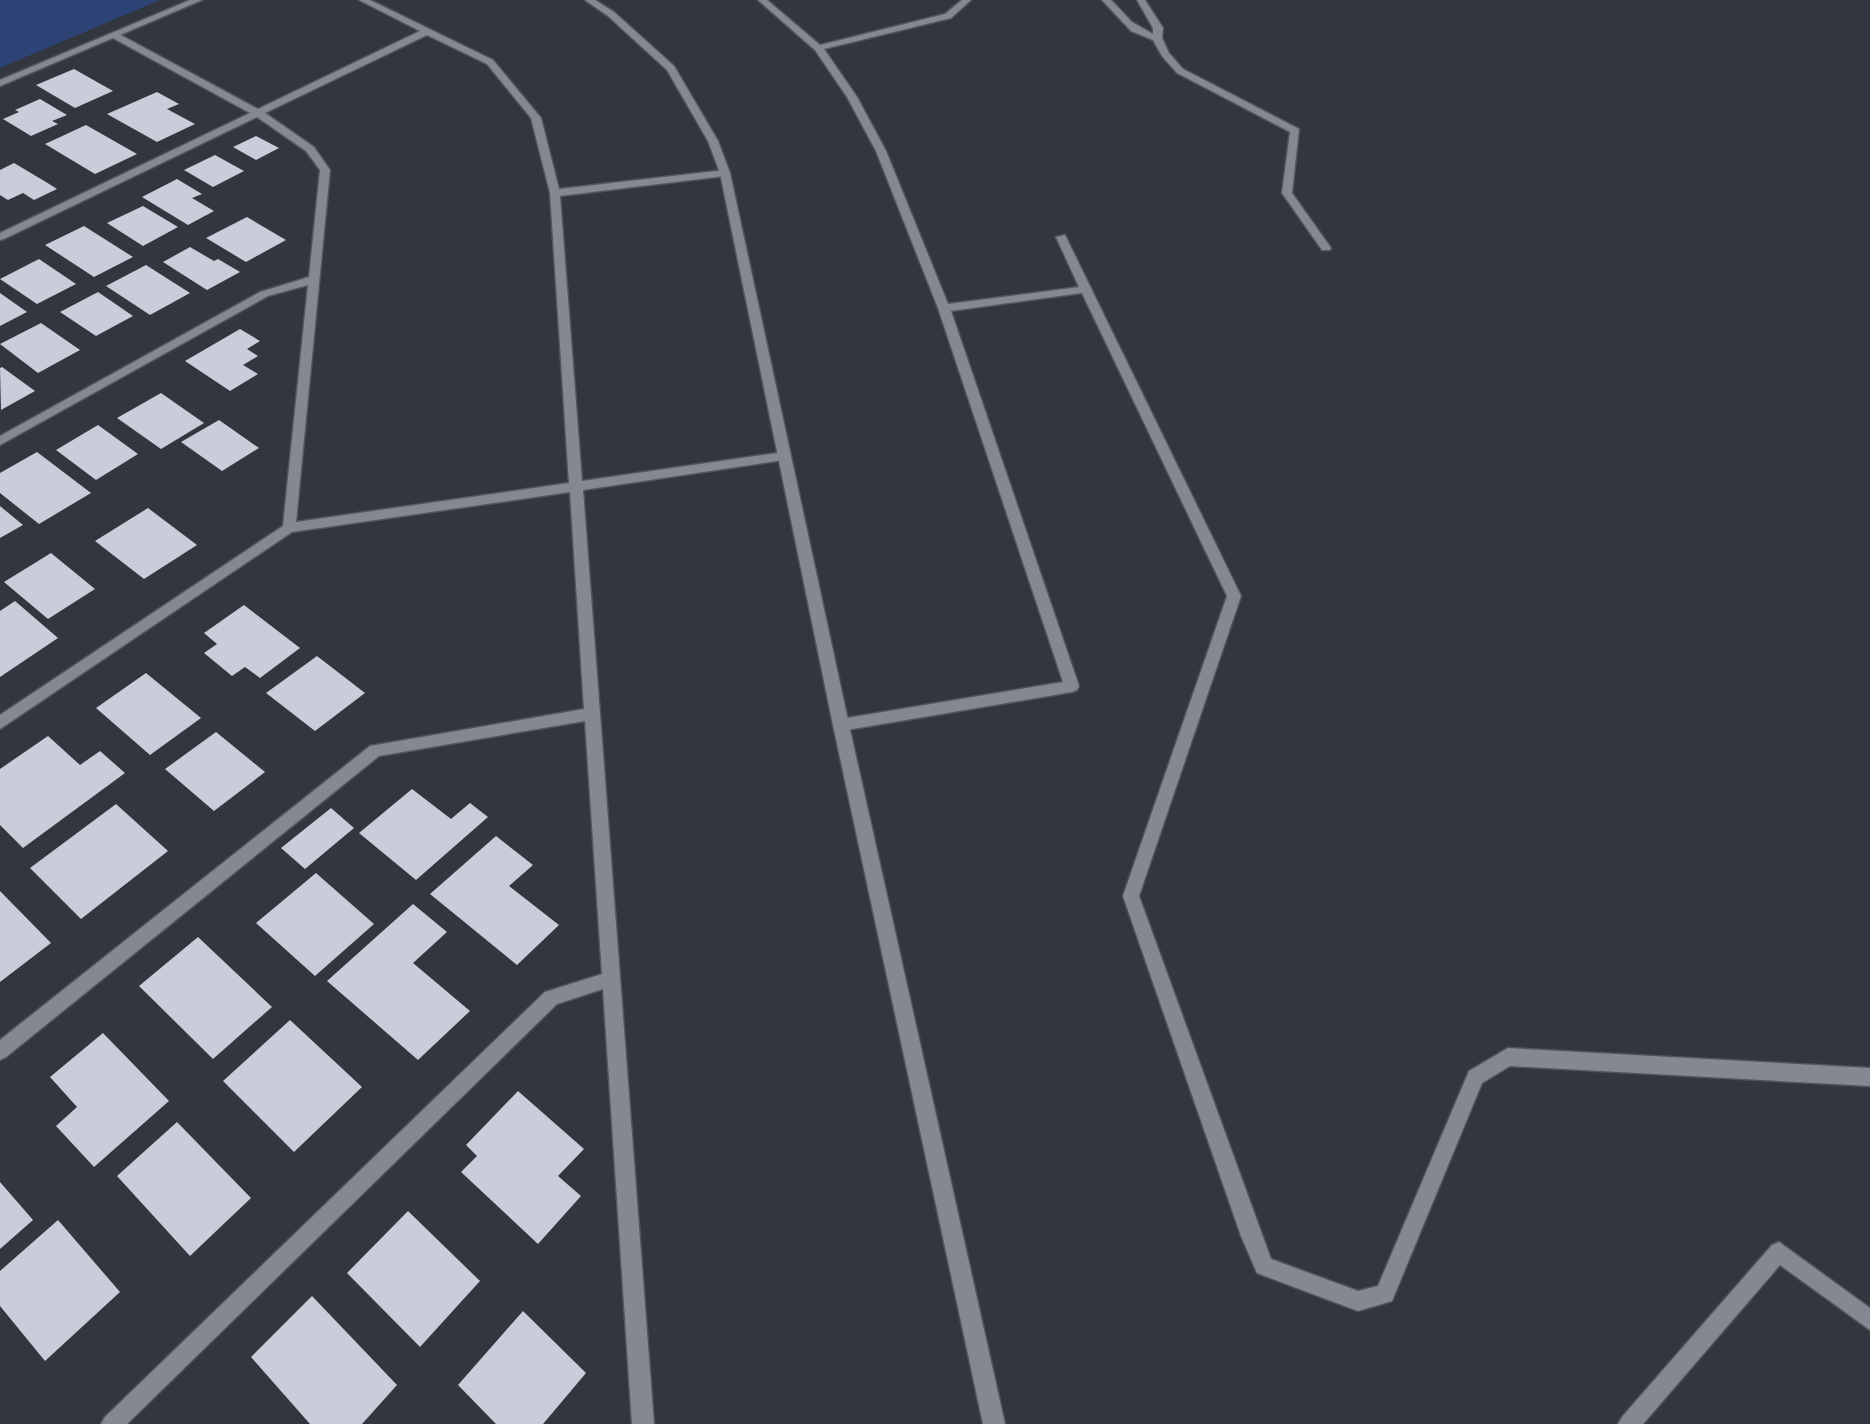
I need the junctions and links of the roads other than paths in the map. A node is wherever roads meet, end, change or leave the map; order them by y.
1 (198, 0) edge
2 (363, 0) edge
3 (589, 0) edge
4 (762, 0) edge
5 (967, 0) edge
6 (1106, 0) edge
7 (1142, 0) edge
8 (428, 32) junction
9 (114, 35) junction
10 (1157, 38) junction
11 (818, 48) junction
12 (0, 83) edge
13 (258, 113) junction
14 (725, 173) junction
15 (555, 193) junction
16 (0, 237) edge
17 (1061, 237) dead end
18 (1326, 248) dead end
19 (312, 280) junction
20 (1087, 289) junction
21 (945, 308) junction
22 (0, 441) edge
23 (784, 456) junction
24 (576, 488) junction
25 (289, 528) junction
26 (592, 714) junction
27 (0, 723) edge
28 (841, 725) junction
29 (610, 979) junction
30 (0, 1051) edge
31 (1870, 1077) edge
32 (1870, 1320) edge
33 (112, 1424) edge
34 (643, 1424) edge
35 (994, 1424) edge
36 (1629, 1424) edge

1 - 9 street
2 - 8 street
3 - 14 street
4 - 11 street
5 - 11 street
6 - 10 street
7 - 10 street
8 - 13 street
8 - 15 street
9 - 12 street
9 - 13 street
10 - 18 street
11 - 21 street
13 - 16 street
13 - 19 street
14 - 15 street
14 - 23 street
15 - 24 street
17 - 20 street
19 - 22 street
19 - 25 street
20 - 21 street
20 - 31 street
21 - 28 street
23 - 24 street
23 - 28 street
24 - 25 street
24 - 26 street
25 - 27 street
26 - 29 street
26 - 30 street
28 - 35 street
29 - 33 street
29 - 34 street
32 - 36 street

